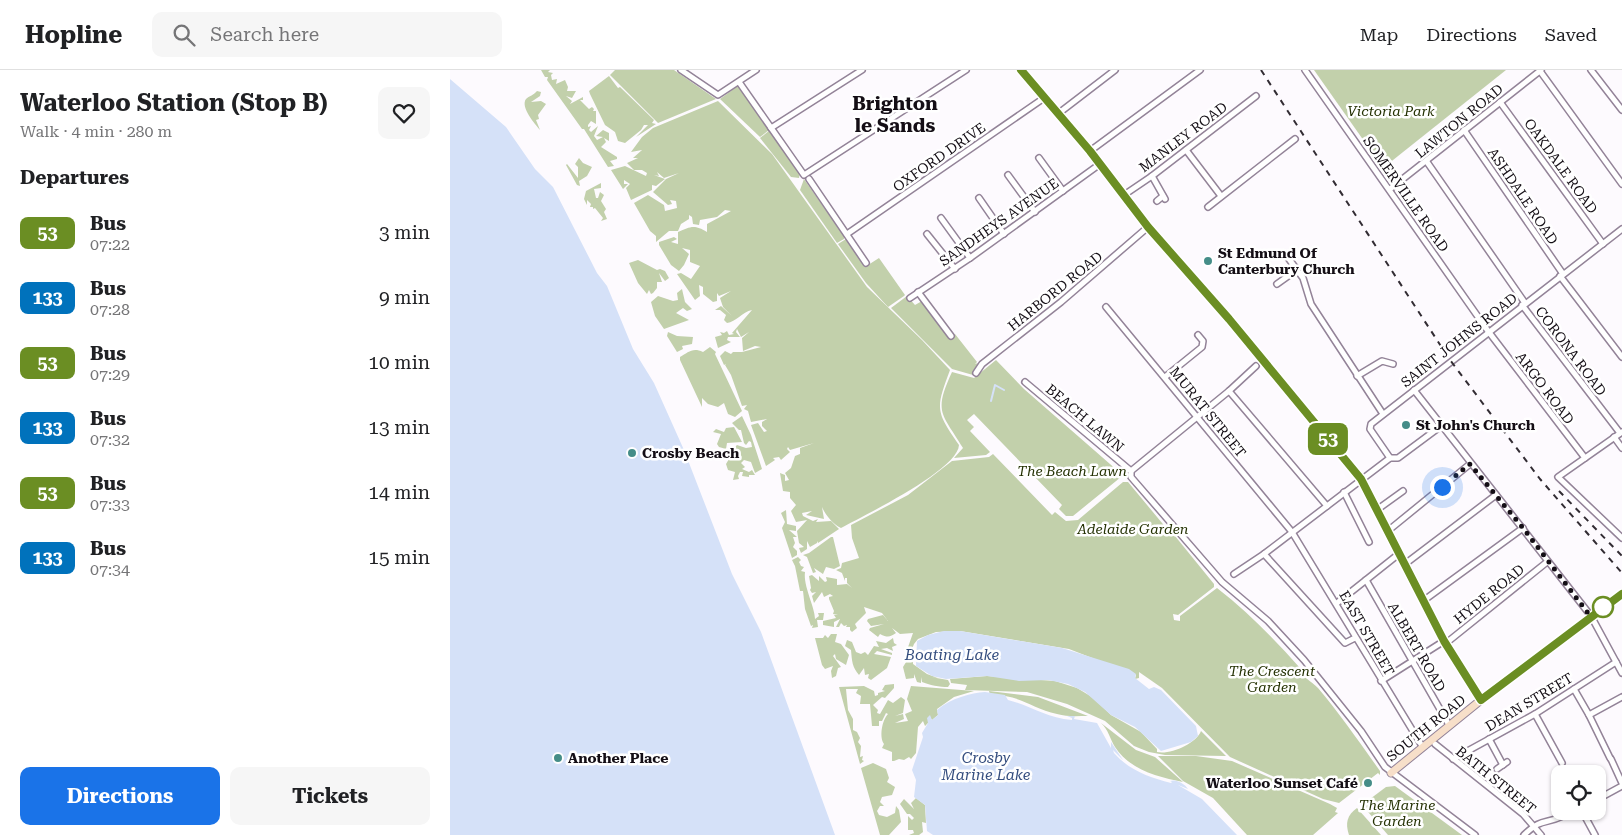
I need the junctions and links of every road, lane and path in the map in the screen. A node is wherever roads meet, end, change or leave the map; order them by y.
1 (682, 70) edge
2 (756, 70) edge
3 (862, 70) edge
4 (966, 70) edge
5 (1021, 70) edge
6 (1115, 70) edge
7 (1200, 70) edge
8 (1305, 70) edge
9 (1541, 70) edge
10 (1591, 70) edge
11 (739, 82) junction
12 (1256, 96) dead end
13 (1044, 98) junction
14 (1500, 102) junction
15 (1622, 110) edge
16 (1059, 113) junction
17 (771, 128) junction
18 (1464, 130) junction
19 (1295, 139) dead end
20 (1186, 150) junction
21 (1090, 151) junction
22 (1040, 158) dead end
23 (1427, 162) junction
24 (1100, 164) junction
25 (1008, 175) dead end
26 (1152, 176) junction
27 (809, 179) dead end
28 (1622, 184) edge
29 (1390, 189) junction
30 (1063, 191) junction
31 (1124, 195) junction
32 (1221, 196) junction
33 (979, 198) dead end
34 (1157, 201) dead end
35 (1208, 207) dead end
36 (1035, 212) junction
37 (941, 218) dead end
38 (1148, 227) junction
39 (1622, 229) edge
40 (847, 234) junction
41 (927, 234) dead end
42 (1004, 234) junction
43 (1603, 244) junction
44 (1286, 255) dead end
45 (970, 258) junction
46 (866, 263) dead end
47 (955, 269) junction
48 (1298, 269) junction
49 (1562, 275) junction
50 (1277, 284) dead end
51 (918, 292) junction
52 (910, 298) dead end
53 (1524, 304) junction
54 (1106, 307) dead end
55 (1488, 331) junction
56 (1198, 335) dead end
57 (951, 336) dead end
58 (1395, 356) dead end
59 (1622, 357) edge
60 (1256, 366) dead end
61 (976, 373) dead end
62 (1357, 376) junction
63 (1165, 377) junction
64 (1025, 382) dead end
65 (1414, 390) junction
66 (1229, 391) junction
67 (1383, 414) junction
68 (1198, 417) junction
69 (1441, 426) junction
70 (1621, 432) edge
71 (1614, 437) junction
72 (1622, 448) edge
73 (1390, 458) junction
74 (1585, 458) junction
75 (1470, 464) junction
76 (1131, 471) junction
77 (1361, 479) junction
78 (1403, 491) dead end
79 (1344, 492) junction
80 (1496, 495) junction
81 (1327, 506) junction
82 (1378, 509) junction
83 (1523, 528) junction
84 (1389, 530) junction
85 (1292, 532) junction
86 (1622, 538) edge
87 (1369, 542) dead end
88 (1400, 553) junction
89 (1264, 554) junction
90 (1547, 562) junction
91 (1405, 564) junction
92 (1234, 574) dead end
93 (1366, 580) junction
94 (1622, 594) edge
95 (1423, 601) junction
96 (1336, 603) junction
97 (1591, 616) junction
98 (1355, 638) junction
99 (1445, 642) junction
100 (1412, 662) junction
101 (1616, 662) junction
102 (1621, 669) edge
103 (1382, 681) junction
104 (1574, 689) junction
105 (1622, 697) edge
106 (1481, 700) junction
107 (1535, 714) junction
108 (1589, 715) junction
109 (1449, 725) junction
110 (1489, 739) junction
111 (1435, 744) dead end
112 (1422, 746) junction
113 (1558, 757) junction
114 (1452, 759) junction
115 (1552, 761) dead end
116 (1562, 763) dead end
117 (1497, 769) dead end
118 (1391, 773) junction
119 (1622, 785) edge
120 (1606, 794) edge
121 (1551, 819) edge
122 (1587, 820) edge
123 (1534, 825) junction
124 (1475, 835) edge
125 (1524, 835) edge
126 (1541, 835) edge
127 (1595, 835) edge

1 - 11 street
2 - 11 street
3 - 17 street
4 - 17 street
5 - 13 street
6 - 16 street
7 - 21 street
8 - 29 street, SOMERVILLE ROAD
9 - 14 street, LAWTON ROAD
9 - 28 street
10 - 15 street
11 - 17 street
12 - 20 street, MANLEY ROAD
13 - 16 street
13 - 40 street, OXFORD DRIVE
14 - 18 street, LAWTON ROAD
14 - 43 street, OAKDALE ROAD
16 - 21 street
18 - 23 street, LAWTON ROAD
18 - 49 street, ASHDALE ROAD
19 - 32 street
20 - 26 street, MANLEY ROAD
20 - 32 street
21 - 24 street
22 - 30 street
23 - 29 street, LAWTON ROAD
23 - 53 street, CORONA ROAD
24 - 30 street, SANDHEYS AVENUE
24 - 31 street
25 - 36 street
26 - 31 street, MANLEY ROAD
26 - 34 street
27 - 40 street
29 - 55 street, SOMERVILLE ROAD
30 - 36 street, SANDHEYS AVENUE
31 - 38 street
32 - 35 street
33 - 42 street
36 - 42 street, SANDHEYS AVENUE
37 - 45 street
38 - 61 street, HARBORD ROAD
38 - 77 street
39 - 43 street, SAINT JOHNS ROAD
40 - 46 street
41 - 47 street
42 - 45 street, SANDHEYS AVENUE
43 - 49 street, SAINT JOHNS ROAD
44 - 48 street
45 - 47 street, SANDHEYS AVENUE
47 - 51 street, SANDHEYS AVENUE
48 - 50 street
48 - 62 street
49 - 53 street, SAINT JOHNS ROAD
49 - 59 street, ASHDALE ROAD
51 - 52 street, SANDHEYS AVENUE
51 - 57 street
53 - 55 street, SAINT JOHNS ROAD
53 - 70 street, CORONA ROAD
54 - 63 street, MURAT STREET
55 - 65 street, SAINT JOHNS ROAD
55 - 74 street, ARGO ROAD
56 - 63 street
58 - 62 street
60 - 66 street
62 - 67 street
63 - 68 street, MURAT STREET
64 - 76 street, BEACH LAWN
65 - 67 street, SAINT JOHNS ROAD
65 - 69 street
66 - 68 street
66 - 81 street
67 - 73 street, SAINT JOHNS ROAD
68 - 76 street
68 - 85 street, MURAT STREET
69 - 73 street
69 - 75 street
70 - 71 street
71 - 72 street
71 - 74 street
73 - 77 street
74 - 86 street
75 - 80 street
75 - 84 street
76 - 118 street, BEACH LAWN
77 - 79 street
77 - 82 street
78 - 82 street
79 - 81 street
79 - 87 street
80 - 83 street
80 - 91 street
81 - 85 street
82 - 84 street
83 - 90 street
83 - 95 street
84 - 88 street
85 - 89 street
85 - 96 street, EAST STREET
88 - 91 street
88 - 93 street
89 - 92 street
89 - 98 street
90 - 97 street
90 - 99 street, HYDE ROAD
91 - 95 street
93 - 96 street
93 - 100 street, ALBERT ROAD
94 - 97 street, SOUTH ROAD
95 - 99 street
96 - 98 street, EAST STREET
97 - 101 street
97 - 106 street, SOUTH ROAD
98 - 103 street, EAST STREET
99 - 100 street, HYDE ROAD
99 - 106 street
100 - 103 street, HYDE ROAD
100 - 109 street, ALBERT ROAD
101 - 102 street
101 - 104 street, DEAN STREET
103 - 112 street, EAST STREET
104 - 107 street, DEAN STREET
104 - 108 street
105 - 108 street
106 - 109 street, SOUTH ROAD
107 - 110 street, DEAN STREET
107 - 113 street
108 - 119 street
109 - 112 street, SOUTH ROAD
110 - 114 street, DEAN STREET
110 - 117 street
111 - 114 street, BATH STREET
112 - 118 street, SOUTH ROAD
113 - 115 street
113 - 116 street
114 - 123 street, BATH STREET
118 - 124 street, BEACH LAWN
119 - 120 street
121 - 123 street
122 - 127 street
123 - 125 street
123 - 126 street, BATH STREET

